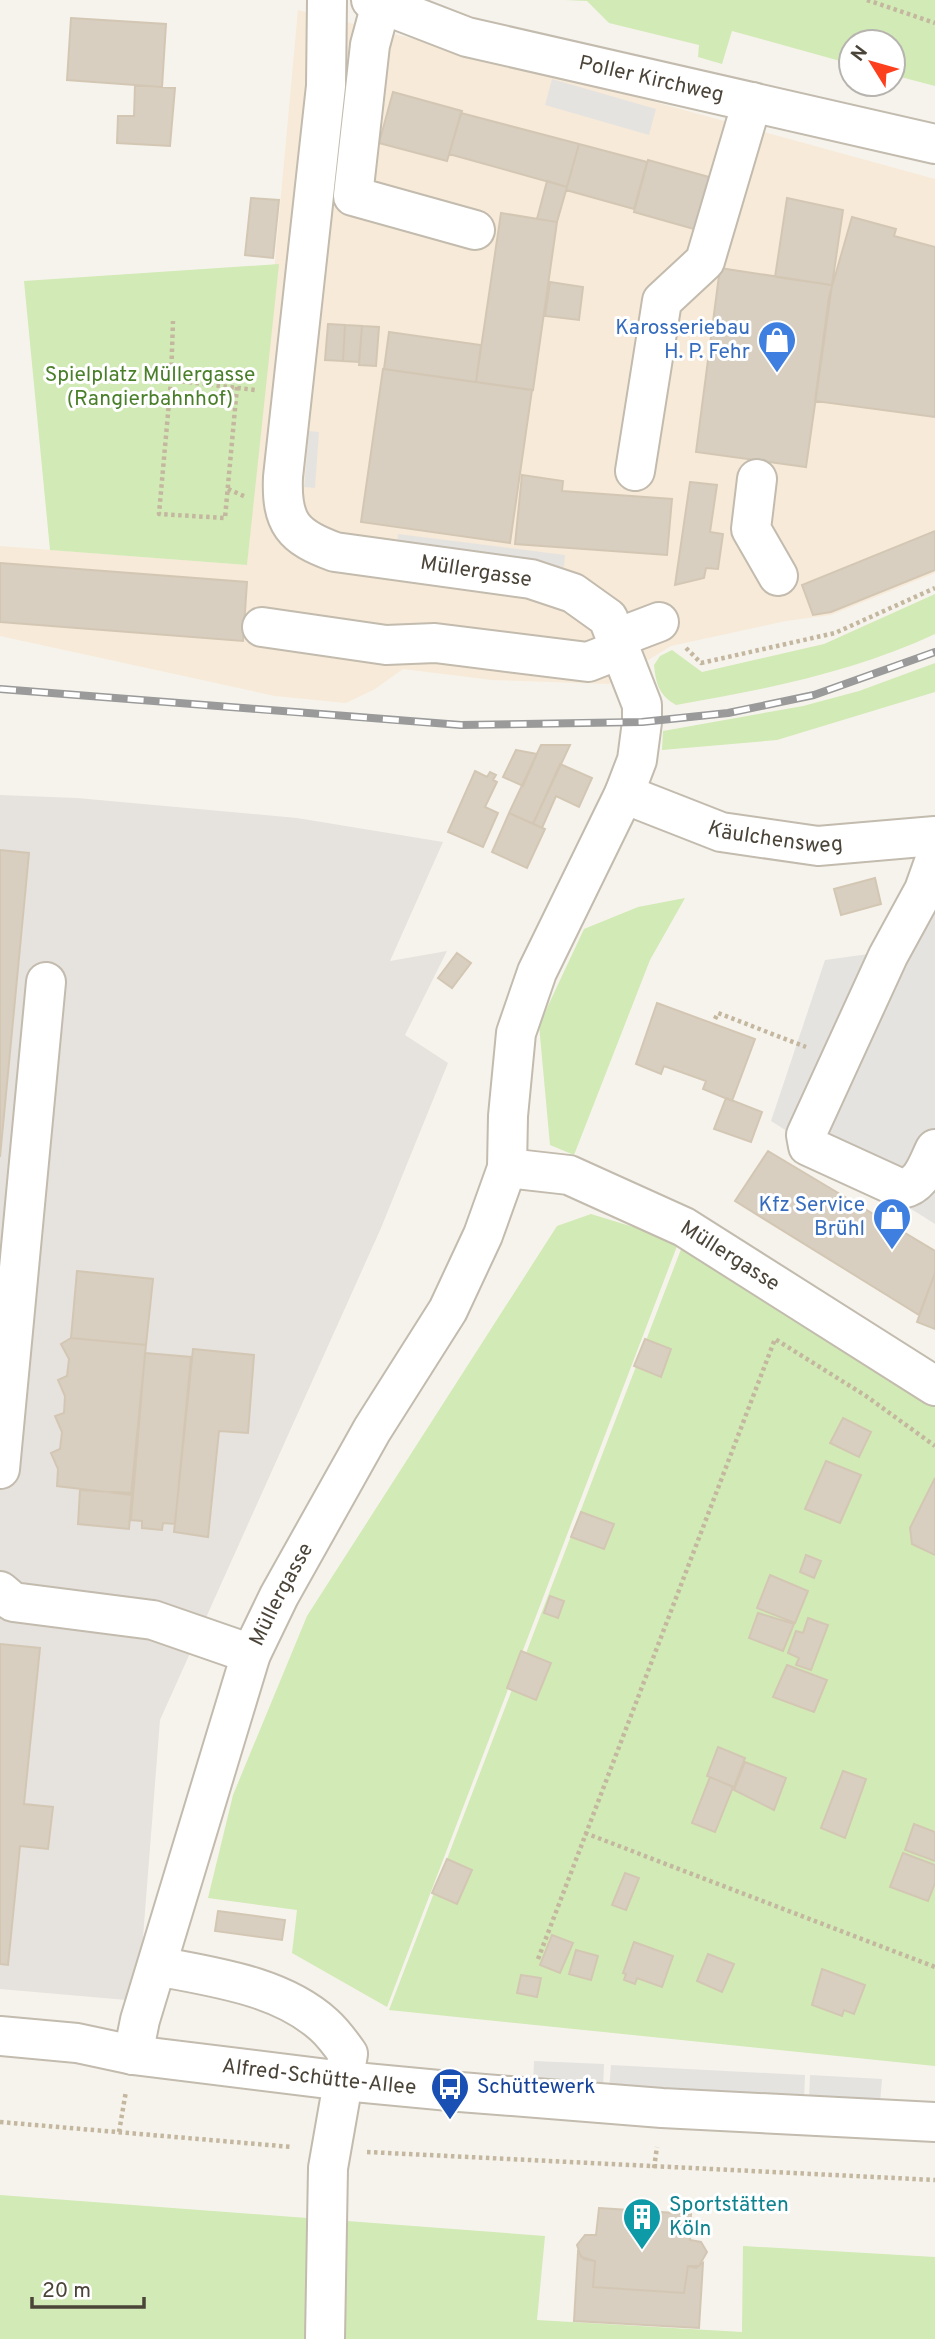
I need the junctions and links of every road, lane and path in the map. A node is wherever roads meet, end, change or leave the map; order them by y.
1 (327, 0) edge
2 (867, 0) edge
3 (376, 2) edge
4 (935, 23) edge
5 (752, 102) junction
6 (935, 144) edge
7 (475, 230) dead end
8 (173, 321) dead end
9 (171, 380) junction
10 (237, 387) junction
11 (295, 393) junction
12 (635, 471) dead end
13 (757, 479) dead end
14 (778, 576) dead end
15 (935, 588) edge
16 (659, 622) joint
17 (262, 628) dead end
18 (619, 643) junction
19 (624, 794) junction
20 (935, 836) edge
21 (932, 881) edge
22 (46, 982) dead end
23 (715, 1019) dead end
24 (840, 1061) junction
25 (935, 1149) edge
26 (508, 1168) junction
27 (935, 1386) edge
28 (935, 1446) edge
29 (0, 1469) edge
30 (0, 1591) edge
31 (251, 1654) junction
32 (585, 1833) junction
33 (538, 1959) dead end
34 (156, 1966) junction
35 (935, 1967) edge
36 (0, 2036) edge
37 (133, 2055) junction
38 (344, 2081) junction
39 (0, 2122) edge
40 (935, 2122) edge
41 (331, 2150) junction
42 (935, 2180) edge
43 (325, 2339) edge

1 - 11 street, Müllergasse
2 - 4 path
3 - 5 street, Poller Kirchweg
3 - 7 street
5 - 6 street, Poller Kirchweg
5 - 12 street
8 - 9 path
9 - 10 path
9 - 10 path
10 - 11 path
11 - 18 street, Müllergasse
13 - 14 street
15 - 16 path
16 - 18 street
17 - 18 street
18 - 19 street, Müllergasse
19 - 20 street, Käulchensweg
19 - 26 street, Müllergasse
21 - 24 street
22 - 29 street
23 - 24 path
24 - 25 street
26 - 27 street, Müllergasse
26 - 31 street, Müllergasse
28 - 32 path
30 - 31 street
31 - 34 street, Müllergasse
32 - 33 path
32 - 35 path
34 - 37 street, Müllergasse
34 - 38 street
36 - 37 street, Alfred-Schütte-Allee
37 - 38 street, Alfred-Schütte-Allee
38 - 40 street, Alfred-Schütte-Allee
38 - 41 street
39 - 41 path
41 - 42 path
41 - 43 street

